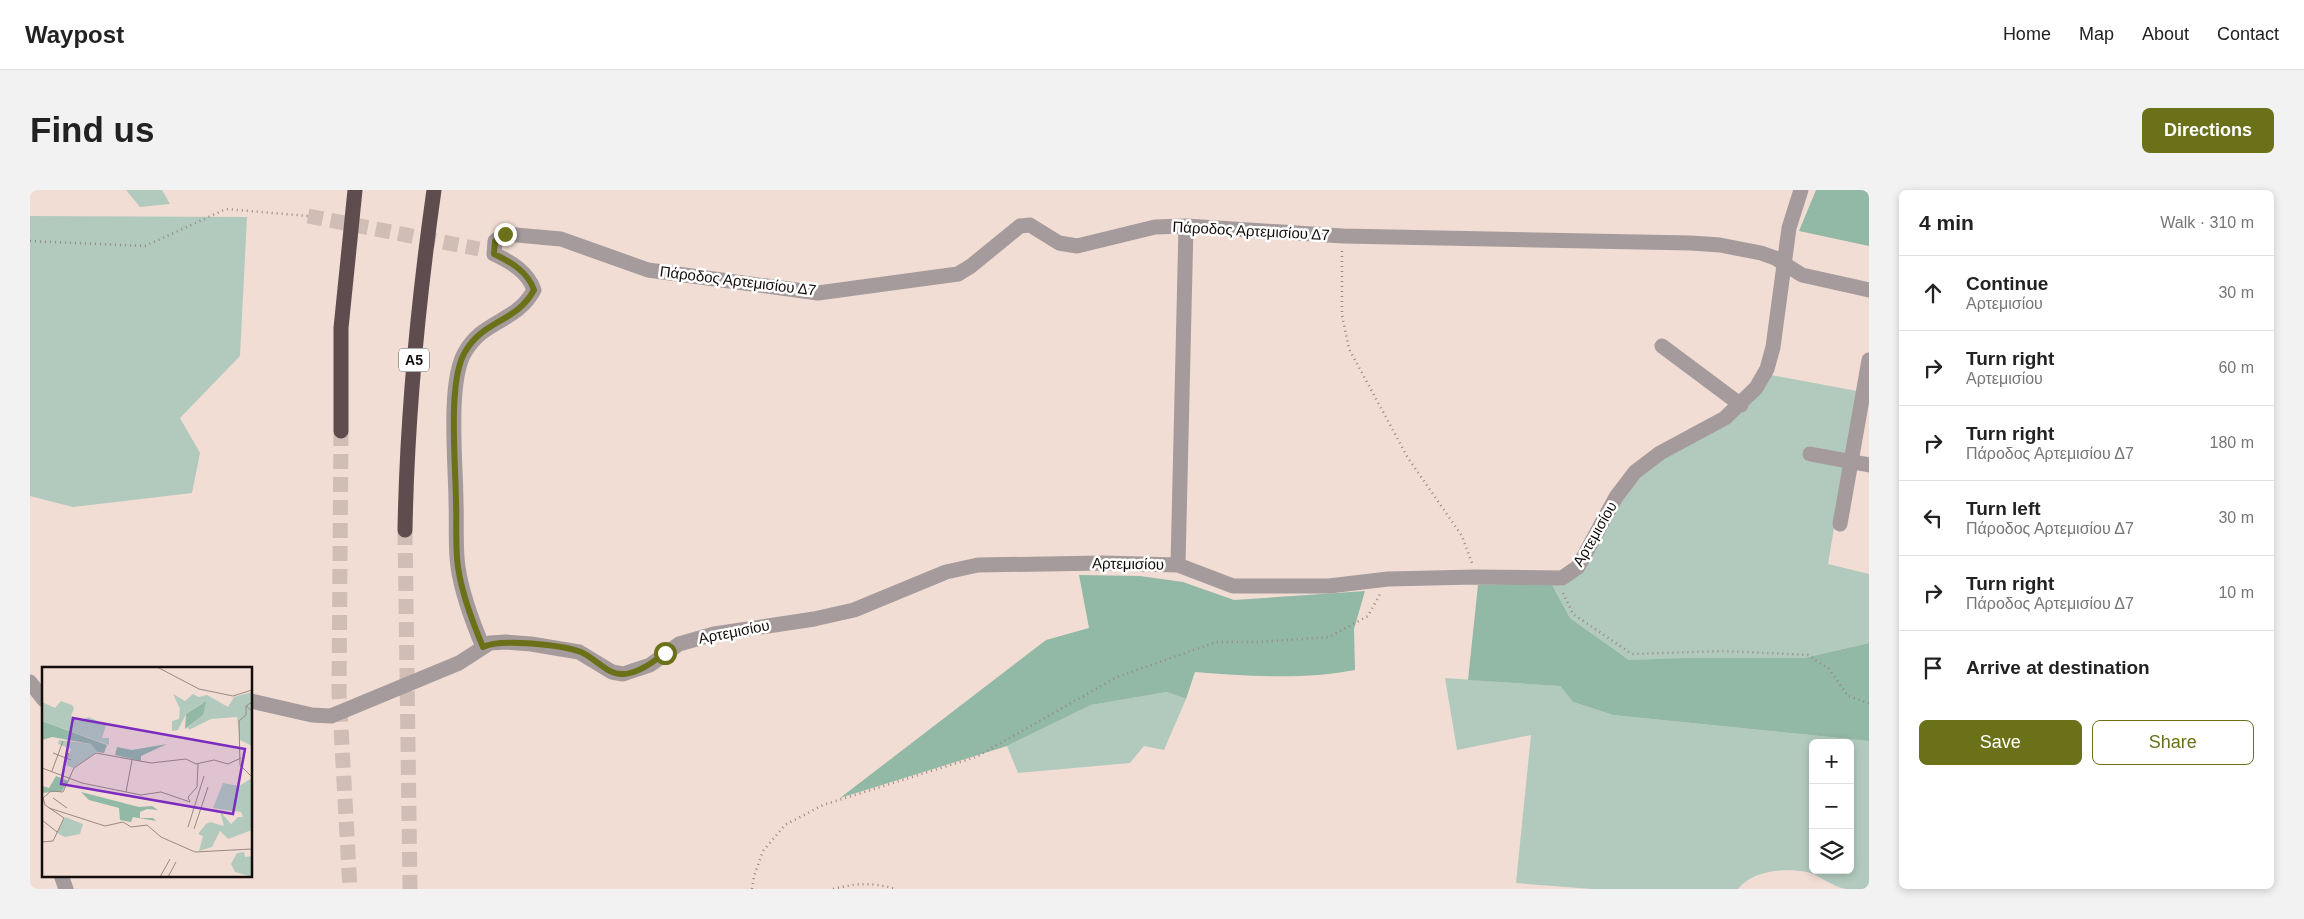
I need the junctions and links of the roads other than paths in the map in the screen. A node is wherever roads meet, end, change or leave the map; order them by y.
1 (355, 190) edge
2 (434, 190) edge
3 (1801, 190) edge
4 (1186, 226) junction
5 (479, 249) tunnel mouth
6 (494, 254) junction
7 (1784, 264) junction
8 (1869, 290) edge
9 (1662, 346) dead end
10 (1869, 360) edge
11 (1741, 405) junction
12 (341, 431) tunnel mouth
13 (1810, 454) dead end
14 (1852, 462) junction
15 (1869, 465) edge
16 (1840, 524) dead end
17 (405, 530) tunnel mouth
18 (1178, 565) junction
19 (483, 647) junction
20 (30, 682) edge
21 (42, 697) edge
22 (252, 701) edge
23 (61, 876) edge
24 (66, 889) edge

1 - 12 highway
2 - 17 highway, Α5
3 - 7 street, Αρτεμισίου
4 - 6 street, Πάροδος Αρτεμισίου Δ7
4 - 7 street, Πάροδος Αρτεμισίου Δ7
4 - 18 street
5 - 6 street
6 - 19 street
7 - 8 street, Πάροδος Αρτεμισίου Δ7
7 - 11 street, Αρτεμισίου
9 - 11 street
10 - 14 street
11 - 18 street, Αρτεμισίου
13 - 14 street
14 - 15 street
14 - 16 street
18 - 19 street, Αρτεμισίου
19 - 22 street, Αρτεμισίου
20 - 21 street
23 - 24 street

